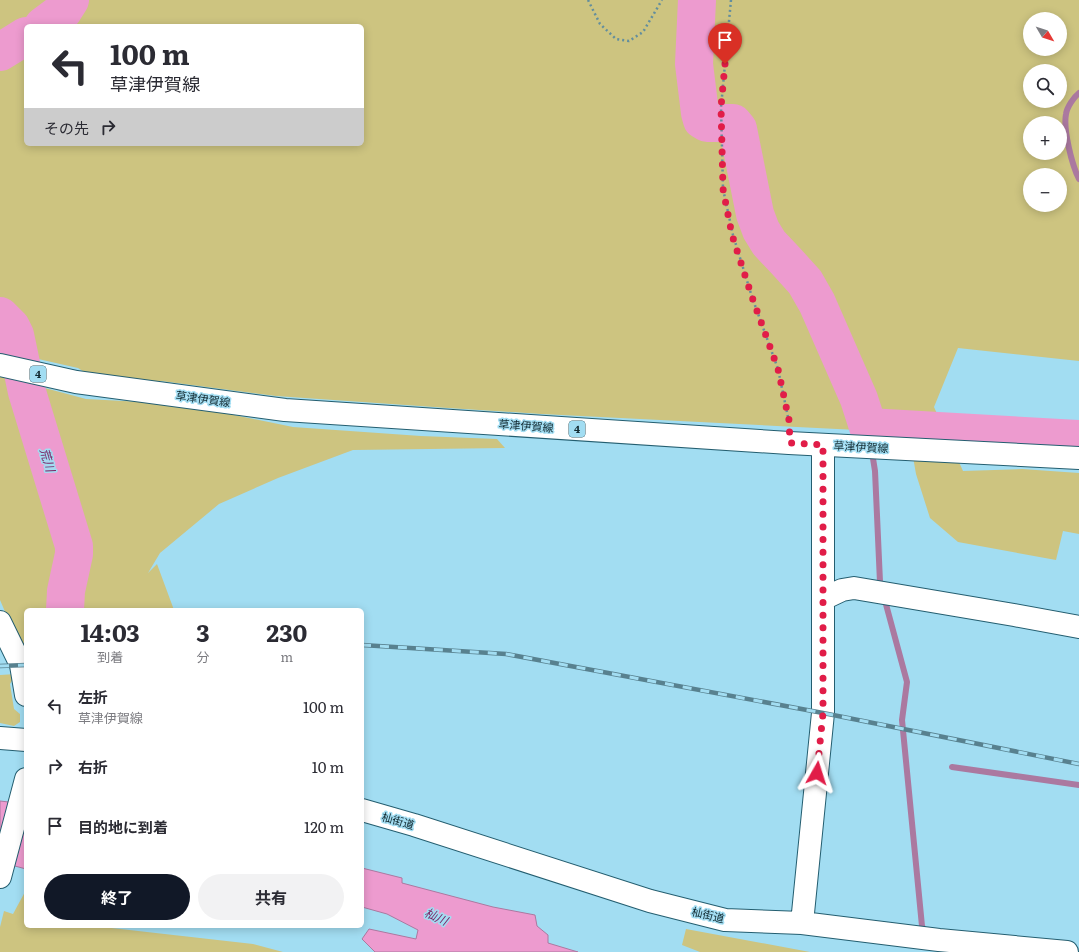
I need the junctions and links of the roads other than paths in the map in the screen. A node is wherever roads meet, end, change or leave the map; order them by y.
1 (0, 365) edge
2 (823, 445) junction
3 (1079, 458) edge
4 (823, 599) junction
5 (0, 622) edge
6 (1079, 627) edge
7 (24, 683) edge
8 (0, 738) edge
9 (24, 740) edge
10 (24, 787) edge
11 (364, 811) edge
12 (0, 877) edge
13 (802, 923) junction
14 (1067, 952) edge

1 - 2 street, 草津伊賀線 / 4
2 - 3 street, 草津伊賀線 / 4
2 - 4 street
4 - 6 street
4 - 13 street
5 - 7 street
8 - 9 street
10 - 12 street
11 - 13 street, 杣街道
13 - 14 street, 杣街道

